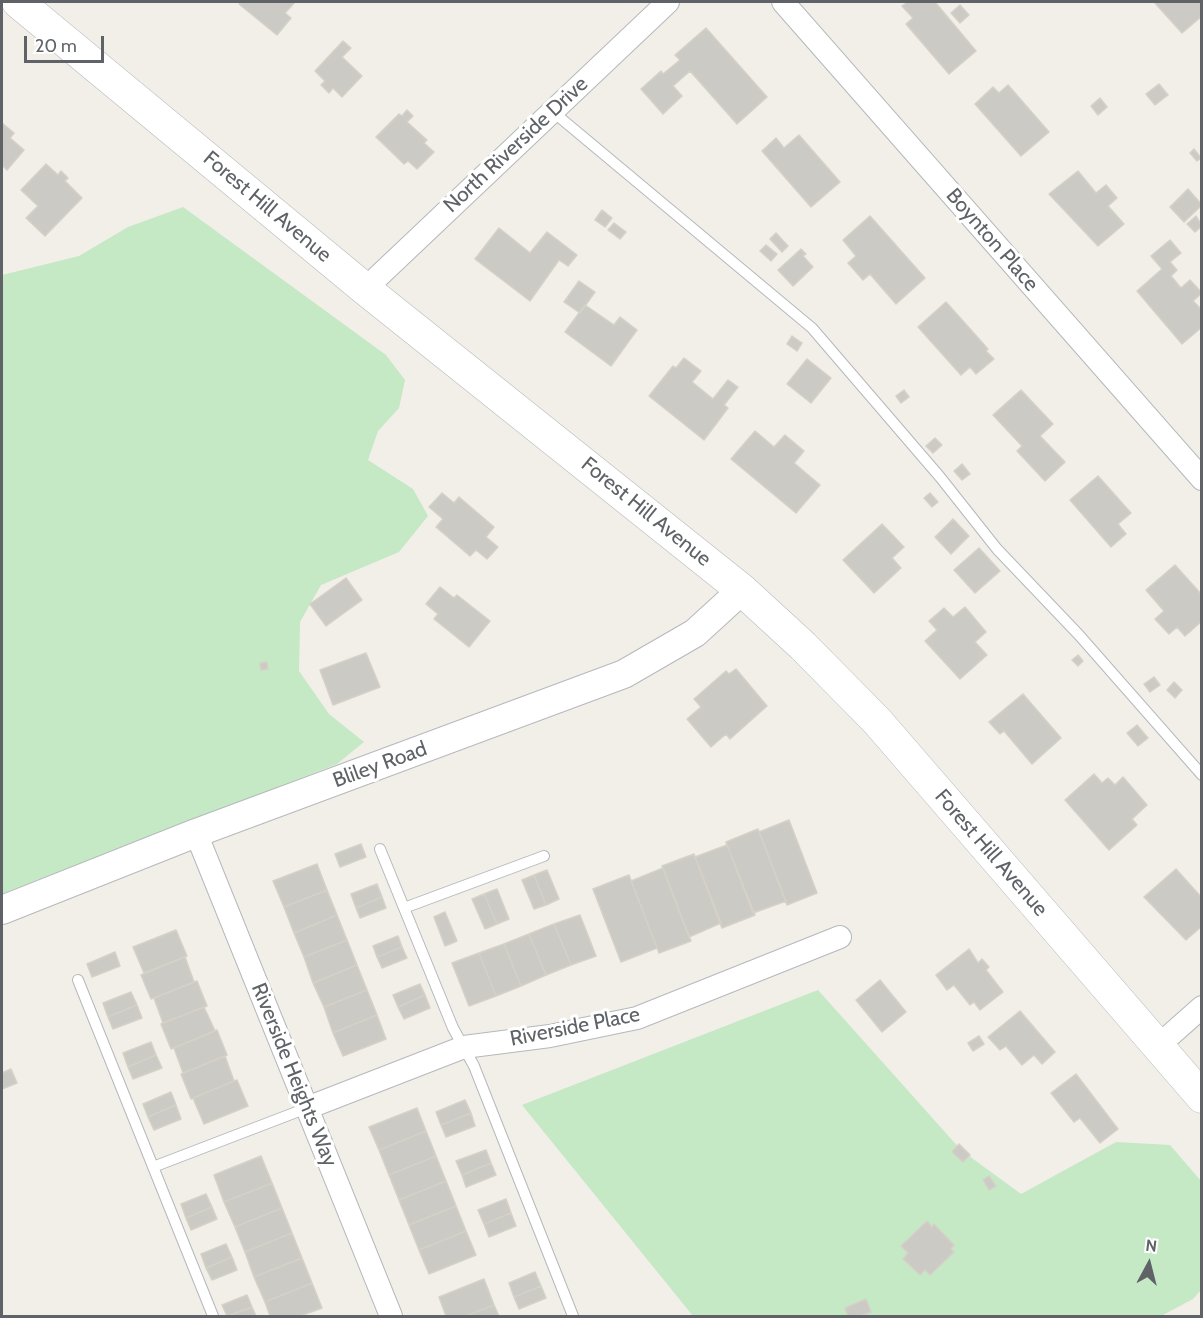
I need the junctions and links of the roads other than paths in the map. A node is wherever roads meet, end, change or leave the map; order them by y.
1 (18, 2) edge
2 (668, 2) edge
3 (783, 2) edge
4 (552, 111) junction
5 (365, 289) junction
6 (1202, 479) edge
7 (742, 590) junction
8 (1202, 775) edge
9 (196, 833) junction
10 (380, 849) dead end
11 (543, 856) dead end
12 (404, 908) junction
13 (2, 910) edge
14 (840, 937) dead end
15 (78, 980) dead end
16 (1202, 1007) edge
17 (1158, 1046) junction
18 (464, 1047) junction
19 (1202, 1097) edge
20 (307, 1108) junction
21 (153, 1167) junction
22 (213, 1317) edge
23 (391, 1317) edge
24 (573, 1317) edge

1 - 5 main road, Forest Hill Avenue
2 - 4 street, North Riverside Drive
3 - 6 street, Boynton Place
4 - 5 street, North Riverside Drive
4 - 8 lane
5 - 7 main road, Forest Hill Avenue
7 - 9 street, Bliley Road
7 - 17 main road, Forest Hill Avenue
9 - 13 street, Bliley Road
9 - 20 street, Riverside Heights Way
10 - 12 lane
11 - 12 lane
12 - 18 lane
14 - 18 street, Riverside Place
15 - 21 lane
16 - 17 street
17 - 19 main road, Forest Hill Avenue
18 - 20 street, Riverside Place
18 - 24 lane
20 - 21 lane
20 - 23 street, Riverside Heights Way
21 - 22 lane

